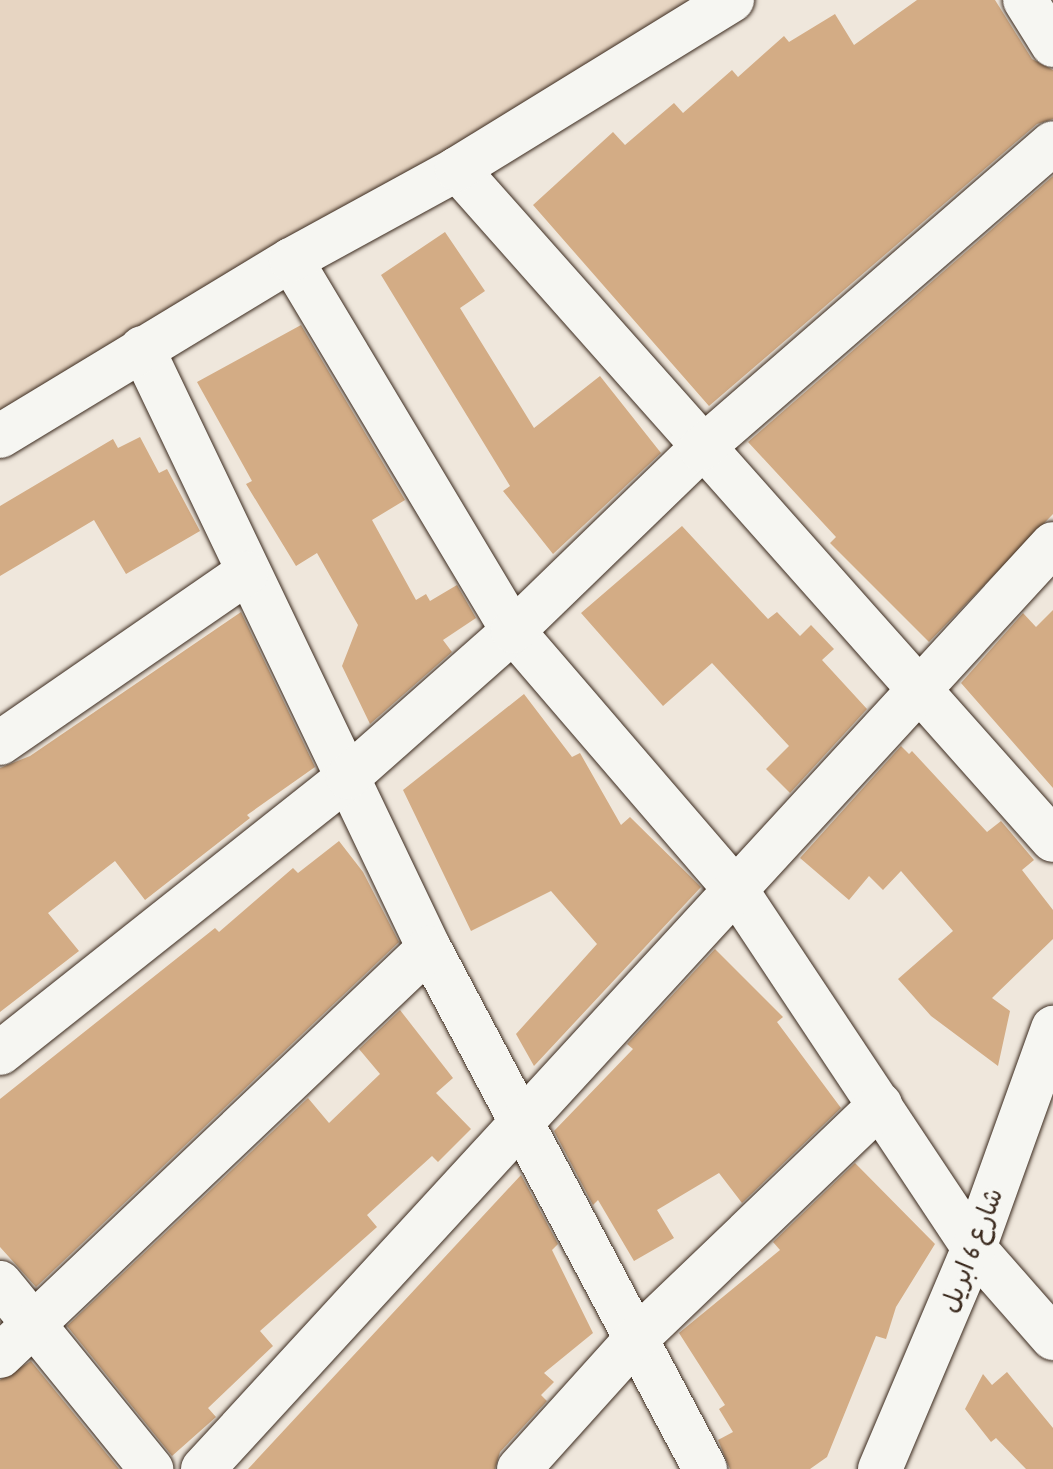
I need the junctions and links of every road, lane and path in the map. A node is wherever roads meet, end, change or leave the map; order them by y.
1 (732, 0) edge
2 (1025, 0) edge
3 (1053, 45) edge
4 (1053, 143) edge
5 (457, 169) junction
6 (291, 260) junction
7 (142, 348) junction
8 (0, 436) edge
9 (701, 449) junction
10 (1053, 544) edge
11 (246, 573) junction
12 (513, 631) junction
13 (919, 685) junction
14 (0, 743) edge
15 (348, 777) junction
16 (1053, 840) edge
17 (736, 890) junction
18 (429, 948) junction
19 (1053, 1028) edge
20 (0, 1053) edge
21 (880, 1105) junction
22 (521, 1120) junction
23 (974, 1248) junction
24 (0, 1283) edge
25 (33, 1327) junction
26 (637, 1338) junction
27 (1053, 1338) edge
28 (0, 1356) edge
29 (151, 1469) edge
30 (203, 1469) edge
31 (519, 1469) edge
32 (705, 1469) edge
33 (880, 1469) edge

1 - 5 street
2 - 3 street
4 - 9 street
5 - 6 street
5 - 9 street
6 - 7 street
6 - 12 street
7 - 8 street
7 - 11 street
9 - 12 street
9 - 13 street
10 - 13 street
11 - 14 street
11 - 15 street
12 - 15 street
12 - 17 street
13 - 16 street
13 - 17 street
15 - 18 street
15 - 20 street
17 - 21 street
17 - 22 street
18 - 22 street
18 - 25 street
19 - 23 street, شارع 6 ابريل
21 - 23 street
21 - 26 street
22 - 26 street
22 - 30 street
23 - 27 street
23 - 33 street, شارع 6 ابريل
24 - 25 street
25 - 28 street
25 - 29 street
26 - 31 street
26 - 32 street

